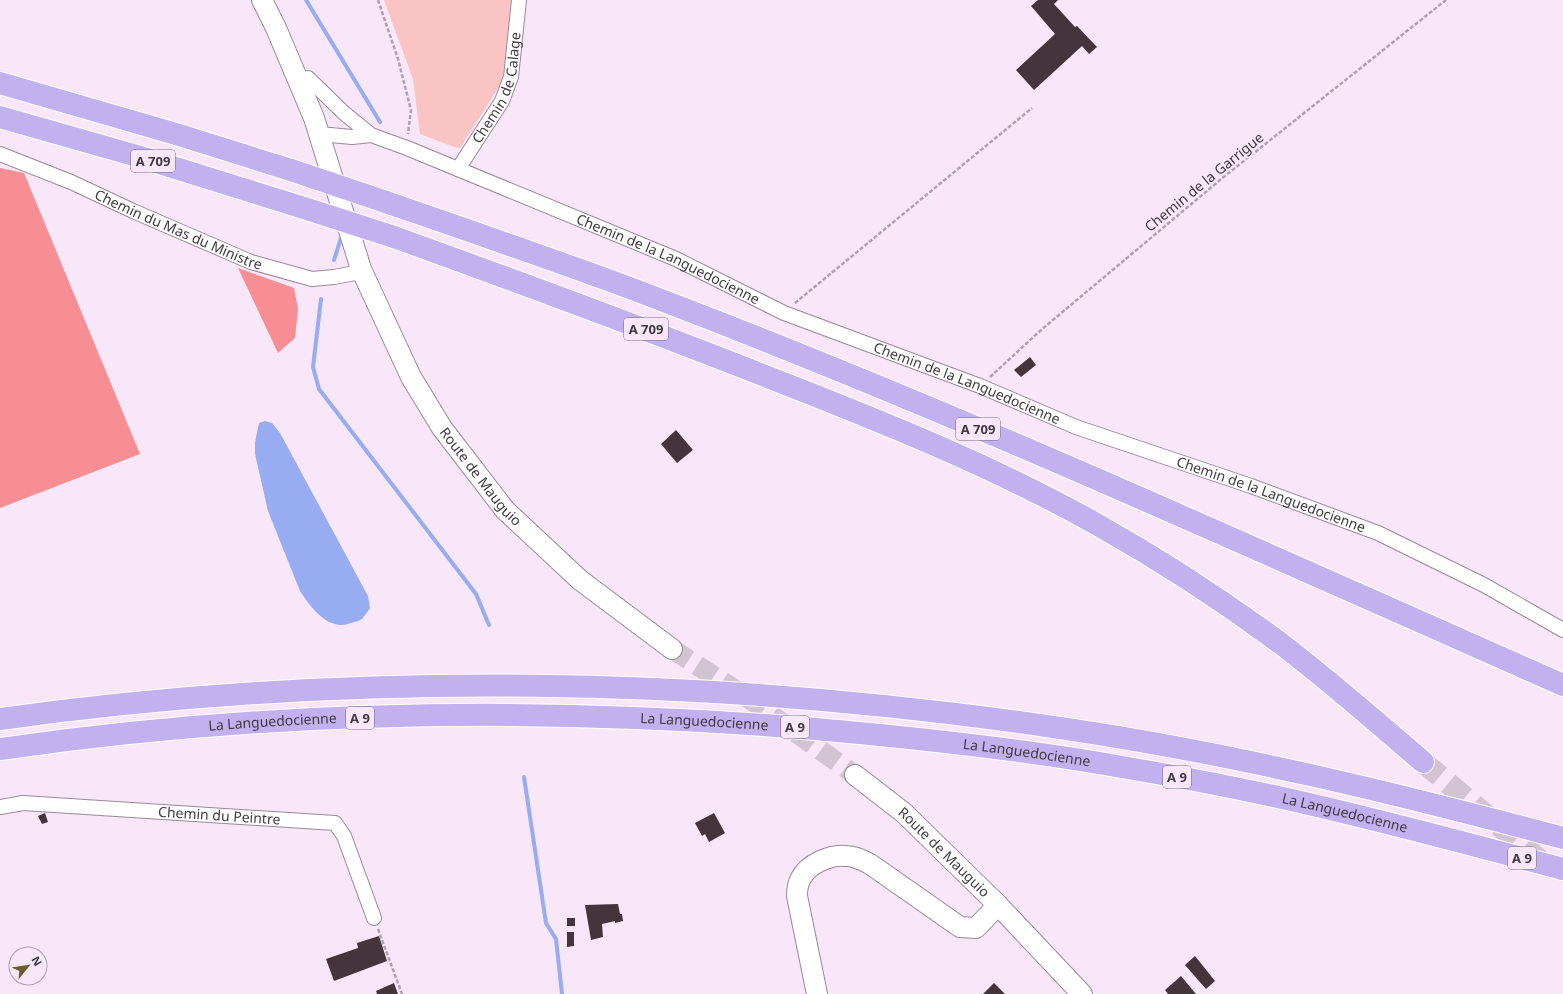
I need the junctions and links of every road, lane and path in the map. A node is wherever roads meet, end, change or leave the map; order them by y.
1 (262, 0) edge
2 (277, 0) edge
3 (378, 0) edge
4 (519, 0) edge
5 (1446, 0) edge
6 (308, 78) junction
7 (0, 83) edge
8 (1032, 108) dead end
9 (0, 117) edge
10 (316, 126) junction
11 (371, 135) junction
12 (407, 148) junction
13 (0, 154) edge
14 (458, 169) junction
15 (358, 260) junction
16 (784, 312) junction
17 (980, 386) junction
18 (1563, 630) edge
19 (672, 649) tunnel mouth
20 (1563, 685) edge
21 (0, 719) edge
22 (0, 749) edge
23 (1423, 762) tunnel mouth
24 (855, 775) tunnel mouth
25 (0, 807) edge
26 (1563, 838) edge
27 (1563, 869) edge
28 (998, 905) junction
29 (374, 918) joint
30 (402, 994) edge
31 (817, 994) edge
32 (1082, 994) edge

1 - 10 street
2 - 6 street
3 - 12 path
4 - 14 street, Chemin de Calage
5 - 17 path, Chemin de la Garrigue
6 - 10 street
6 - 11 street, Chemin de la Languedocienne
7 - 20 highway, A 709, bridge
8 - 16 path
9 - 23 highway, A 709, bridge
10 - 11 street, Chemin de la Languedocienne
10 - 15 street, Route de Mauguio
11 - 12 street, Chemin de la Languedocienne
12 - 14 street, Chemin de la Languedocienne
13 - 15 street, Chemin du Mas du Ministre
14 - 16 street, Chemin de la Languedocienne
15 - 19 street, Route de Mauguio
16 - 17 street, Chemin de la Languedocienne
17 - 18 street, Chemin de la Languedocienne
21 - 26 highway, La Languedocienne / A 9
22 - 27 highway, La Languedocienne / A 9
24 - 28 street, Route de Mauguio
25 - 29 street, Chemin du Peintre
28 - 31 street
28 - 32 street, Route de Mauguio
29 - 30 path

